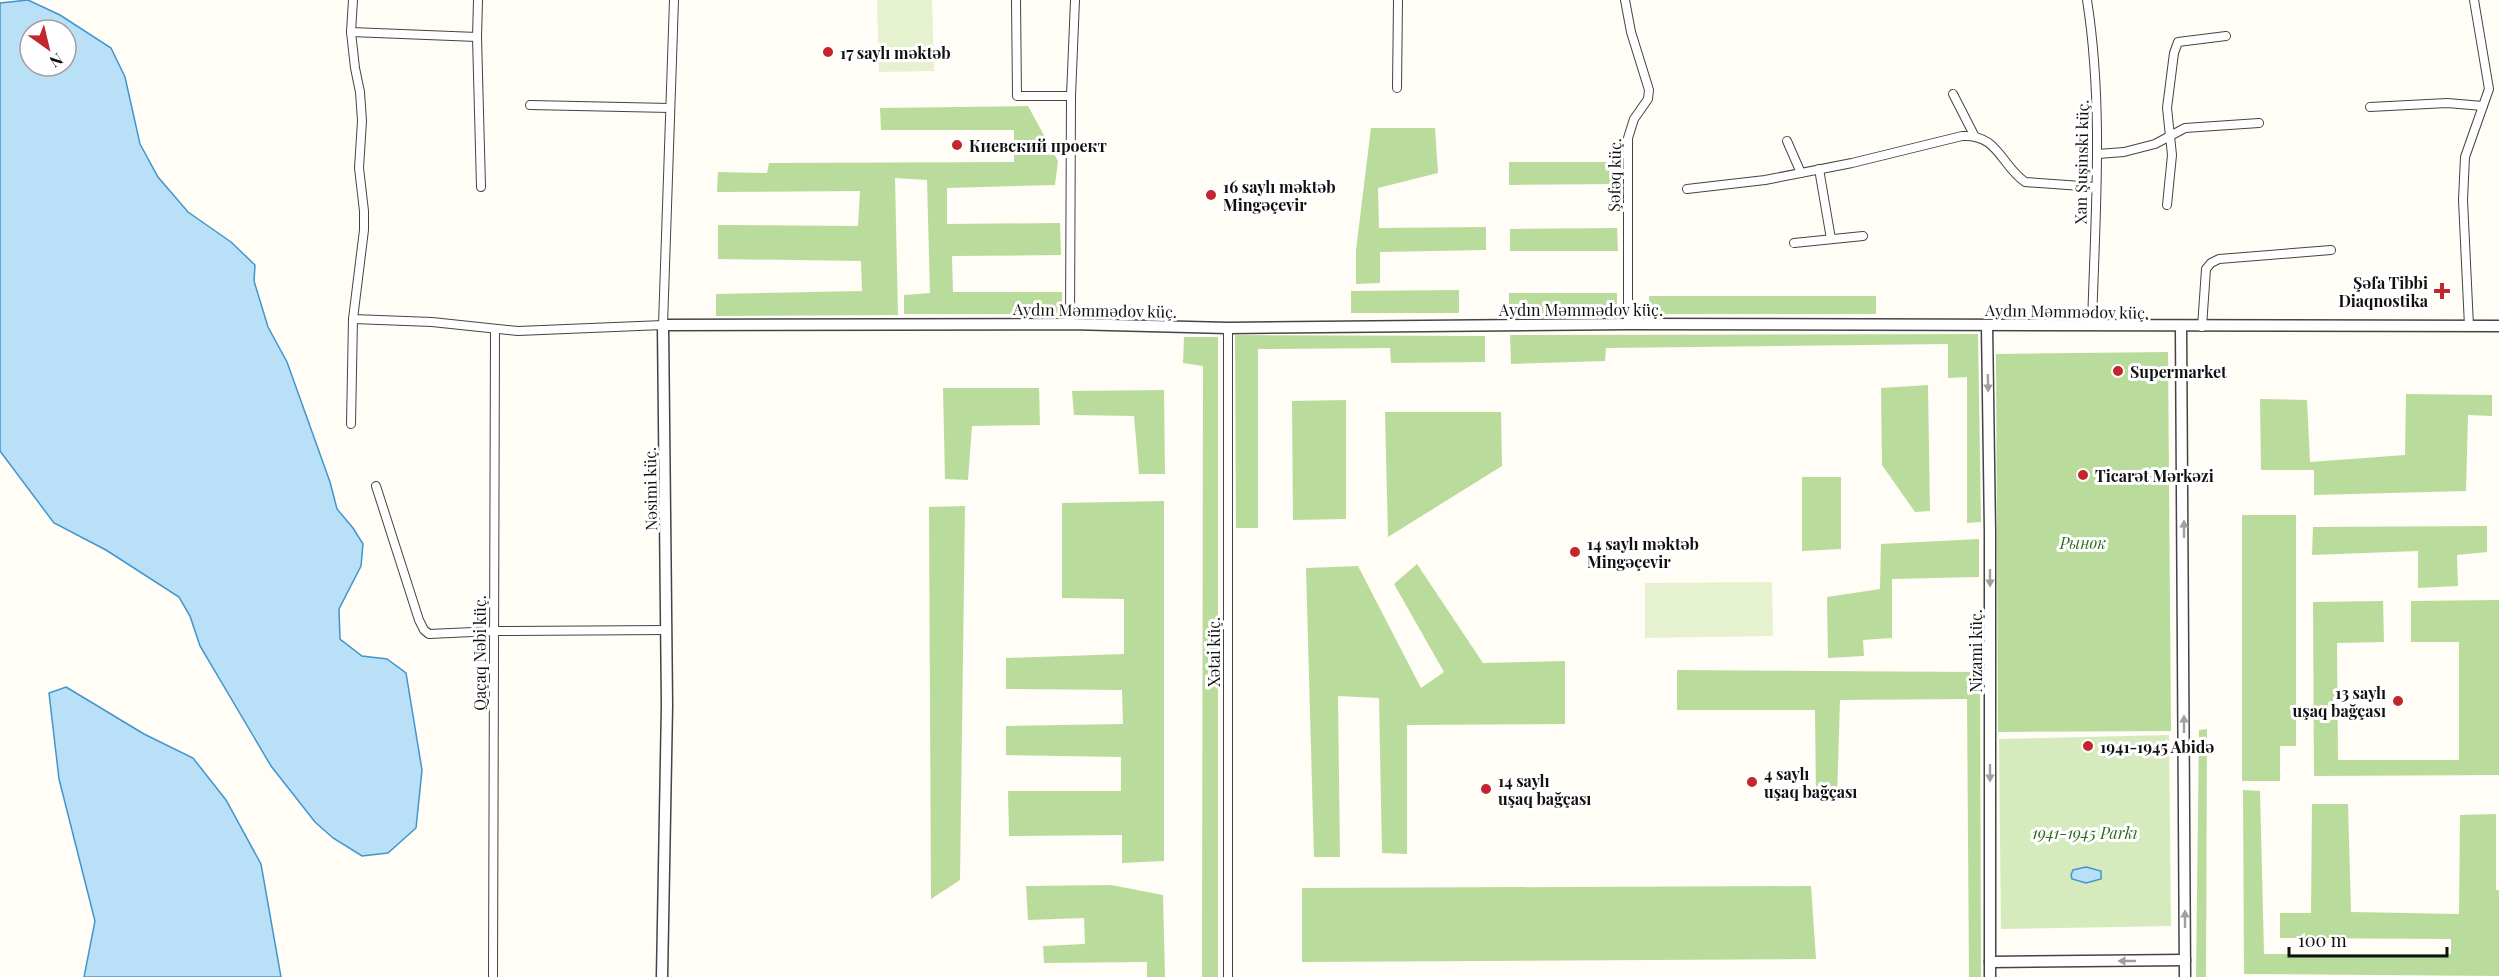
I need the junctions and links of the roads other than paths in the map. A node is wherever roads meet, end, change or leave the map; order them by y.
1 (353, 0) edge
2 (478, 0) edge
3 (674, 0) edge
4 (1016, 0) edge
5 (1075, 0) edge
6 (1398, 0) edge
7 (1624, 0) edge
8 (2087, 0) edge
9 (2474, 0) edge
10 (351, 32) junction
11 (2226, 36) dead end
12 (477, 38) junction
13 (1397, 88) dead end
14 (1953, 94) dead end
15 (1071, 96) junction
16 (530, 105) dead end
17 (2483, 106) junction
18 (2370, 107) dead end
19 (670, 108) junction
20 (2259, 123) dead end
21 (1974, 135) junction
22 (2169, 135) junction
23 (1787, 141) dead end
24 (2098, 154) junction
25 (1819, 169) junction
26 (1801, 173) junction
27 (481, 187) dead end
28 (2096, 187) junction
29 (1687, 189) dead end
30 (2167, 204) dead end
31 (1863, 236) dead end
32 (1831, 239) junction
33 (1794, 243) dead end
34 (2331, 250) dead end
35 (352, 319) junction
36 (1070, 324) junction
37 (1628, 324) junction
38 (1987, 325) junction
39 (663, 326) junction
40 (2092, 326) junction
41 (2469, 326) junction
42 (2499, 326) edge
43 (2181, 327) junction
44 (2202, 327) junction
45 (1228, 328) junction
46 (495, 330) junction
47 (351, 424) dead end
48 (376, 486) dead end
49 (667, 630) junction
50 (495, 631) junction
51 (2185, 960) junction
52 (1990, 962) junction
53 (494, 977) edge
54 (662, 977) edge
55 (1228, 977) edge
56 (1990, 977) edge
57 (2185, 977) edge

1 - 10 street
2 - 12 street
3 - 19 street, Nəsimi küç.
4 - 15 street
5 - 15 street
6 - 13 street
7 - 37 street, Şəfəq küç.
8 - 24 street, Xan Şuşinski küç.
9 - 17 street
10 - 12 street
10 - 35 street
11 - 22 street
12 - 27 street
14 - 21 street
15 - 36 street
16 - 19 street
17 - 18 street
17 - 41 street
19 - 39 street, Nəsimi küç.
20 - 22 street
21 - 25 street
21 - 28 street
22 - 24 street
22 - 30 street
23 - 26 street
24 - 28 street, Xan Şuşinski küç.
25 - 26 street
25 - 32 street
26 - 29 street
28 - 40 street, Xan Şuşinski küç.
31 - 32 street
32 - 33 street
34 - 44 street
35 - 46 street
35 - 47 street
36 - 39 street, Aydın Məmmədov küç.
36 - 45 street, Aydın Məmmədov küç.
37 - 38 street, Aydın Məmmədov küç.
37 - 45 street, Aydın Məmmədov küç.
38 - 40 street, Aydın Məmmədov küç.
38 -> 52 street, Nizami küç.
39 - 46 street
39 - 49 street, Nəsimi küç.
40 - 43 street, Aydın Məmmədov küç.
41 - 42 street, Aydın Məmmədov küç.
41 - 44 street, Aydın Məmmədov küç.
43 - 44 street, Aydın Məmmədov küç.
51 -> 43 street
45 - 55 street, Xətai küç.
46 - 50 street, Qaçaq Nəbi küç.
48 - 50 street
49 - 50 street
49 - 54 street, Nəsimi küç.
50 - 53 street, Qaçaq Nəbi küç.
51 -> 52 street
51 - 57 street
52 - 56 street, Nizami küç.

